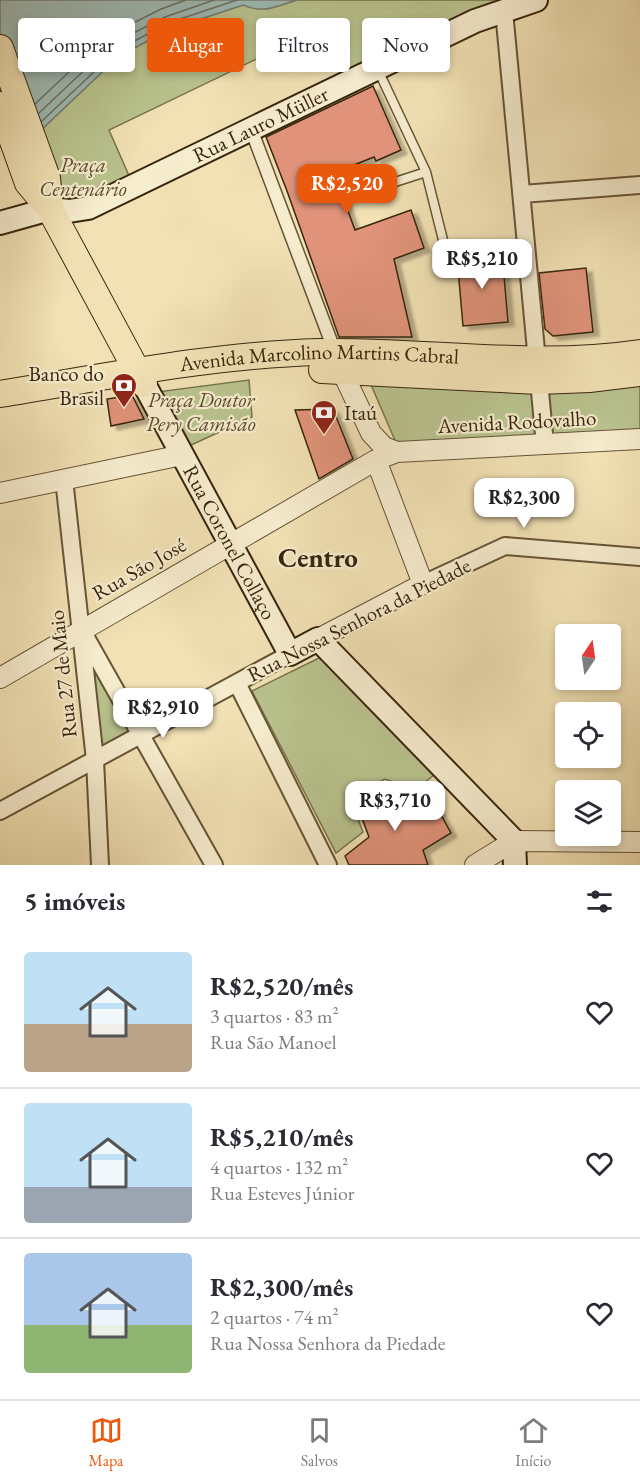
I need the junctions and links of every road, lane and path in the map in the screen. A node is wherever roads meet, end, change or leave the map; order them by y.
1 (536, 0) edge
2 (504, 10) junction
3 (450, 34) edge
4 (0, 48) edge
5 (374, 72) edge
6 (379, 72) edge
7 (0, 105) edge
8 (251, 129) junction
9 (426, 172) junction
10 (38, 181) junction
11 (640, 185) edge
12 (361, 193) dead end
13 (522, 194) junction
14 (50, 208) junction
15 (0, 223) edge
16 (445, 248) dead end
17 (640, 353) edge
18 (338, 361) junction
19 (538, 371) junction
20 (640, 373) edge
21 (141, 378) junction
22 (0, 394) edge
23 (0, 408) edge
24 (640, 439) edge
25 (545, 445) junction
26 (397, 452) junction
27 (182, 455) junction
28 (376, 460) junction
29 (64, 479) junction
30 (0, 493) edge
31 (230, 544) junction
32 (640, 557) edge
33 (423, 584) junction
34 (82, 630) junction
35 (318, 639) junction
36 (290, 654) junction
37 (0, 678) edge
38 (237, 683) junction
39 (141, 735) junction
40 (95, 760) junction
41 (0, 811) edge
42 (514, 841) junction
43 (640, 842) edge
44 (100, 865) edge
45 (214, 865) edge
46 (328, 865) edge
47 (475, 865) edge
48 (515, 865) edge

1 - 2 main road, Rua Lauro Müller
2 - 3 main road, Rua Lauro Müller
2 - 13 street
4 - 10 main road
5 - 8 main road, Rua Lauro Müller
6 - 9 lane
7 - 10 main road
8 - 14 main road, Rua Lauro Müller
8 - 18 street
9 - 12 lane
9 - 16 lane
10 - 14 main road, Rua Coronel Collaço
11 - 13 street
13 - 19 street
14 - 15 main road
14 - 21 main road, Rua Coronel Collaço
17 - 19 main road, Avenida Marcolino Martins Cabral
18 - 19 main road, Avenida Marcolino Martins Cabral
18 - 21 main road, Avenida Marcolino Martins Cabral
18 - 26 street
19 - 20 main road, Avenida Marcolino Martins Cabral
19 - 25 street
21 - 22 main road, Avenida Marcolino Martins Cabral
21 - 23 main road, Avenida Marcolino Martins Cabral
21 - 27 main road, Rua Coronel Collaço
24 - 25 street, Avenida Rodovalho
25 - 26 street, Avenida Rodovalho
26 - 28 street, Rua São José
27 - 29 street
27 - 31 main road, Rua Coronel Collaço
28 - 31 street, Rua São José
28 - 33 street
29 - 30 street
29 - 34 street, Rua 27 de Maio
31 - 34 street, Rua São José
31 - 36 main road, Rua Coronel Collaço
32 - 33 street, Rua Nossa Senhora da Piedade
33 - 35 street, Rua Nossa Senhora da Piedade
34 - 37 street, Rua São José
34 - 39 street
34 - 40 street, Rua 27 de Maio
35 - 36 main road, Rua Nossa Senhora da Piedade
35 - 42 main road
36 - 38 street, Rua Nossa Senhora da Piedade
38 - 39 street, Rua Nossa Senhora da Piedade
38 - 46 street
39 - 40 street, Rua Nossa Senhora da Piedade
39 - 45 street
40 - 41 street, Rua Nossa Senhora da Piedade
40 - 44 street, Rua 27 de Maio
42 - 43 street
42 - 47 street
42 - 48 main road

